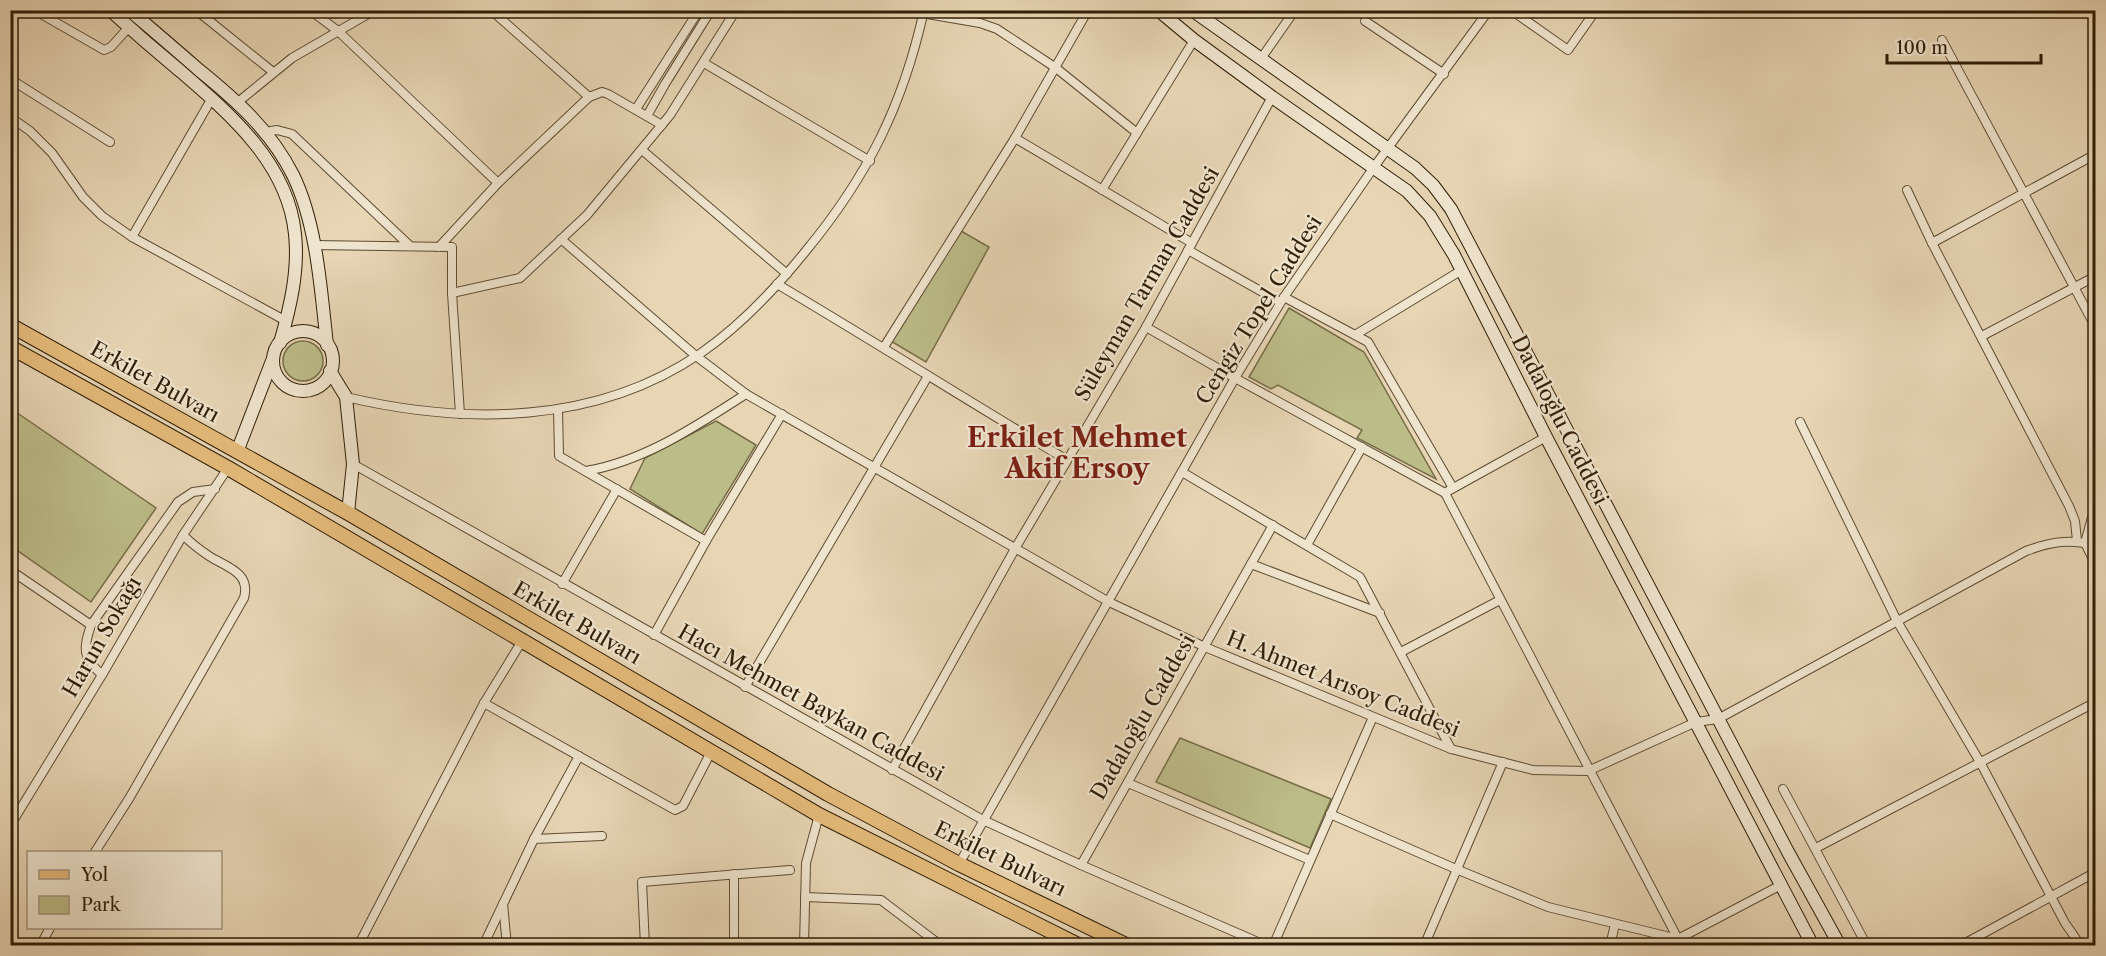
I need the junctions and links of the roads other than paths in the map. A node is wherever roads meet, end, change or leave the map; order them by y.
1 (34, 10) edge
2 (110, 10) edge
3 (129, 10) edge
4 (196, 10) edge
5 (310, 10) edge
6 (375, 10) edge
7 (490, 10) edge
8 (699, 10) edge
9 (711, 10) edge
10 (736, 10) edge
11 (903, 10) edge
12 (1088, 10) edge
13 (1158, 10) edge
14 (1192, 10) edge
15 (1295, 10) edge
16 (1490, 10) edge
17 (1511, 10) edge
18 (1596, 10) edge
19 (923, 13) edge
20 (1365, 21) dead end
21 (129, 27) junction
22 (338, 31) junction
23 (1194, 40) junction
24 (1942, 40) dead end
25 (1260, 60) junction
26 (704, 63) junction
27 (1056, 68) junction
28 (273, 72) junction
29 (1444, 74) junction
30 (10, 79) edge
31 (1272, 97) junction
32 (212, 98) junction
33 (589, 98) junction
34 (238, 102) junction
35 (636, 109) junction
36 (647, 116) junction
37 (10, 117) edge
38 (662, 125) junction
39 (266, 132) junction
40 (1137, 133) junction
41 (1015, 138) junction
42 (110, 142) dead end
43 (1388, 148) junction
44 (642, 150) junction
45 (2096, 154) edge
46 (870, 161) junction
47 (1374, 167) junction
48 (498, 183) junction
49 (1102, 190) junction
50 (1907, 190) dead end
51 (2024, 194) junction
52 (132, 237) junction
53 (561, 239) junction
54 (1932, 243) junction
55 (313, 245) junction
56 (410, 246) junction
57 (1190, 246) junction
58 (439, 247) junction
59 (1462, 270) junction
60 (787, 274) junction
61 (2096, 276) edge
62 (777, 284) junction
63 (2074, 288) junction
64 (452, 293) junction
65 (1282, 300) junction
66 (286, 321) junction
67 (10, 326) edge
68 (1146, 327) junction
69 (2096, 328) edge
70 (1355, 335) junction
71 (1982, 336) junction
72 (280, 343) junction
73 (327, 345) junction
74 (10, 347) edge
75 (884, 347) junction
76 (696, 356) junction
77 (273, 357) junction
78 (330, 371) junction
79 (928, 376) junction
80 (1235, 378) junction
81 (746, 394) junction
82 (346, 397) junction
83 (558, 409) junction
84 (460, 414) junction
85 (782, 414) junction
86 (1800, 422) dead end
87 (1546, 437) junction
88 (1362, 447) junction
89 (237, 452) junction
90 (1067, 460) junction
91 (353, 464) junction
92 (228, 468) junction
93 (876, 468) junction
94 (586, 471) junction
95 (1182, 472) junction
96 (215, 489) junction
97 (617, 489) junction
98 (1449, 490) junction
99 (2096, 503) edge
100 (348, 513) junction
101 (1273, 525) junction
102 (338, 533) junction
103 (183, 536) junction
104 (706, 541) junction
105 (2081, 542) junction
106 (1307, 545) junction
107 (2096, 546) edge
108 (1016, 547) junction
109 (1251, 564) junction
110 (2096, 565) edge
111 (10, 570) edge
112 (562, 584) junction
113 (1500, 600) junction
114 (1109, 602) junction
115 (1380, 613) junction
116 (1897, 621) junction
117 (91, 625) junction
118 (654, 635) junction
119 (522, 641) junction
120 (1205, 647) junction
121 (1401, 652) junction
122 (102, 675) junction
123 (745, 687) junction
124 (2096, 702) edge
125 (484, 703) junction
126 (1373, 717) junction
127 (1718, 718) junction
128 (1696, 722) junction
129 (1451, 749) junction
130 (711, 752) junction
131 (579, 756) junction
132 (1503, 762) junction
133 (1980, 762) junction
134 (892, 770) junction
135 (1588, 771) junction
136 (1128, 783) junction
137 (1783, 789) dead end
138 (1330, 814) junction
139 (819, 815) junction
140 (983, 820) junction
141 (10, 826) edge
142 (602, 836) dead end
143 (534, 839) junction
144 (1816, 848) junction
145 (96, 851) edge
146 (1310, 860) junction
147 (959, 864) junction
148 (1081, 865) junction
149 (1456, 869) junction
150 (790, 870) dead end
151 (2096, 872) edge
152 (735, 874) junction
153 (1781, 885) junction
154 (2051, 896) junction
155 (805, 897) junction
156 (503, 903) junction
157 (1615, 924) junction
158 (1043, 927) junction
159 (49, 929) edge
160 (1102, 940) edge
161 (1677, 942) edge
162 (935, 943) edge
163 (1122, 944) edge
164 (40, 945) edge
165 (358, 945) edge
166 (483, 945) edge
167 (507, 945) edge
168 (645, 945) edge
169 (734, 945) edge
170 (804, 945) edge
171 (892, 945) edge
172 (1054, 945) edge
173 (1080, 945) edge
174 (1267, 945) edge
175 (1273, 945) edge
176 (1424, 945) edge
177 (1610, 945) edge
178 (1813, 945) edge
179 (1840, 945) edge
180 (1867, 945) edge
181 (1960, 945) edge
182 (2081, 945) edge

1 - 21 street
2 - 21 street
3 - 34 street
4 - 28 street
5 - 22 street
6 - 22 street
7 - 33 street
8 - 35 street
9 - 36 street
10 - 26 street
11 - 19 street
12 - 27 street
13 - 23 street, Dadaloğlu Caddesi
14 - 25 street, Dadaloğlu Caddesi
15 - 25 street
16 - 29 street, Cengiz Topel Caddesi
17 - 18 street
19 - 27 street
19 - 46 street
20 - 29 street
21 - 32 street
22 - 28 street
22 - 48 street
23 - 31 street, Dadaloğlu Caddesi
23 - 40 street
24 - 51 street
25 - 43 street, Dadaloğlu Caddesi
26 - 38 street
26 - 46 street
27 - 40 street
27 - 41 street
28 - 34 street
29 - 43 street, Cengiz Topel Caddesi
30 - 42 street
31 - 47 street, Dadaloğlu Caddesi
31 - 57 street, Süleyman Tarman Caddesi
32 - 52 street
32 - 66 street
33 - 35 street
33 - 48 street
34 - 39 street
35 - 36 street
36 - 38 street
37 - 52 street
38 - 44 street
39 - 55 street
39 - 56 street
40 - 49 street
41 - 49 street
41 - 75 street
43 - 47 street, Cengiz Topel Caddesi
43 - 127 street, Dadaloğlu Caddesi
44 - 53 street
44 - 60 street
45 - 51 street
46 - 60 street
47 - 59 street, Dadaloğlu Caddesi
47 - 65 street, Cengiz Topel Caddesi
48 - 58 street
49 - 57 street
50 - 54 street
51 - 54 street
51 - 63 street
52 - 66 street
53 - 64 street
53 - 76 street, H. Ahmet Arısoy Caddesi
54 - 71 street
55 - 56 street
55 - 73 street
56 - 58 street
57 - 65 street
57 - 68 street, Süleyman Tarman Caddesi
58 - 64 street
59 - 70 street
59 - 87 street, Dadaloğlu Caddesi
60 - 62 street
61 - 63 street
62 - 75 street
62 - 76 street
63 - 69 street
63 - 71 street
64 - 84 street
65 - 70 street
65 - 80 street, Cengiz Topel Caddesi
66 - 72 street
67 - 89 main road, Erkilet Bulvarı
68 - 80 street
68 - 90 street, Süleyman Tarman Caddesi
70 - 98 street
71 - 105 street
72 - 73 street
72 - 77 street
73 - 78 street
74 - 92 main road, Erkilet Bulvarı
75 - 79 street
76 - 81 street, H. Ahmet Arısoy Caddesi
76 - 83 street
77 - 78 street
77 - 89 street
78 - 82 street
79 - 90 street
79 - 93 street
80 - 88 street
80 - 95 street, Cengiz Topel Caddesi
81 - 85 street, H. Ahmet Arısoy Caddesi
81 - 94 street
82 - 84 street
82 - 91 street
83 - 84 street
83 - 94 street
85 - 93 street, H. Ahmet Arısoy Caddesi
85 - 104 street
86 - 116 street
87 - 98 street
87 - 128 street, Dadaloğlu Caddesi
88 - 98 street
88 - 106 street
89 - 92 main road
89 - 100 main road, Erkilet Bulvarı
90 - 108 street, Süleyman Tarman Caddesi
91 - 100 street
91 - 112 street, Hacı Mehmet Baykan Caddesi
92 - 96 street, Harun Sokağı
92 - 102 main road, Erkilet Bulvarı
93 - 108 street, H. Ahmet Arısoy Caddesi
93 - 123 street
94 - 97 street
95 - 101 street
95 - 114 street, Cengiz Topel Caddesi
96 - 103 street, Harun Sokağı
96 - 117 street
97 - 104 street
97 - 112 street
98 - 113 street
99 - 105 street
100 - 102 main road
100 - 147 main road, Erkilet Bulvarı
101 - 106 street
101 - 109 street, Dadaloğlu Caddesi
102 - 119 main road, Erkilet Bulvarı
103 - 122 street, Harun Sokağı
103 - 145 street
104 - 118 street
105 - 107 street, H. Ahmet Arısoy Caddesi
105 - 110 street
105 - 116 street, H. Ahmet Arısoy Caddesi
106 - 115 street
108 - 114 street, H. Ahmet Arısoy Caddesi
108 - 134 street, Süleyman Tarman Caddesi
109 - 115 street
109 - 120 street, Dadaloğlu Caddesi
111 - 117 street
112 - 118 street, Hacı Mehmet Baykan Caddesi
113 - 121 street
113 - 135 street
114 - 120 street, H. Ahmet Arısoy Caddesi
114 - 140 street, Cengiz Topel Caddesi
115 - 121 street
116 - 127 street, H. Ahmet Arısoy Caddesi
116 - 133 street
117 - 122 street
118 - 123 street, Hacı Mehmet Baykan Caddesi
119 - 125 street
119 - 130 main road, Erkilet Bulvarı
120 - 126 street, H. Ahmet Arısoy Caddesi
120 - 136 street, Dadaloğlu Caddesi
121 - 129 street
122 - 141 street, Harun Sokağı
123 - 134 street, Hacı Mehmet Baykan Caddesi
124 - 133 street
125 - 131 street
125 - 165 street
126 - 129 street, H. Ahmet Arısoy Caddesi
126 - 138 street
127 - 128 street, H. Ahmet Arısoy Caddesi
127 - 179 street, Dadaloğlu Caddesi
128 - 135 street, H. Ahmet Arısoy Caddesi
128 - 153 street, Dadaloğlu Caddesi
129 - 132 street, H. Ahmet Arısoy Caddesi
130 - 131 street
130 - 139 main road, Erkilet Bulvarı
131 - 143 street
132 - 135 street, H. Ahmet Arısoy Caddesi
132 - 149 street
133 - 144 street
133 - 154 street
134 - 140 street, Hacı Mehmet Baykan Caddesi
135 - 161 street
136 - 146 street
136 - 148 street, Dadaloğlu Caddesi
137 - 144 street
138 - 146 street
138 - 149 street
139 - 155 street
139 - 158 main road, Erkilet Bulvarı
140 - 147 street, Cengiz Topel Caddesi
140 - 148 street, Hacı Mehmet Baykan Caddesi
142 - 143 street
143 - 156 street
144 - 180 street
146 - 175 street
147 - 160 main road, Erkilet Bulvarı
148 - 174 street, Hacı Mehmet Baykan Caddesi
149 - 157 street
149 - 176 street
150 - 152 street
151 - 154 street
152 - 168 street
152 - 169 street
153 - 161 street
153 - 178 street, Dadaloğlu Caddesi
154 - 181 street
154 - 182 street
155 - 162 street
155 - 170 street
156 - 166 street
156 - 167 street
157 - 161 street
157 - 177 street
158 - 172 main road
158 - 173 main road, Erkilet Bulvarı
159 - 164 street
160 - 163 main road, Erkilet Bulvarı
162 - 171 street

